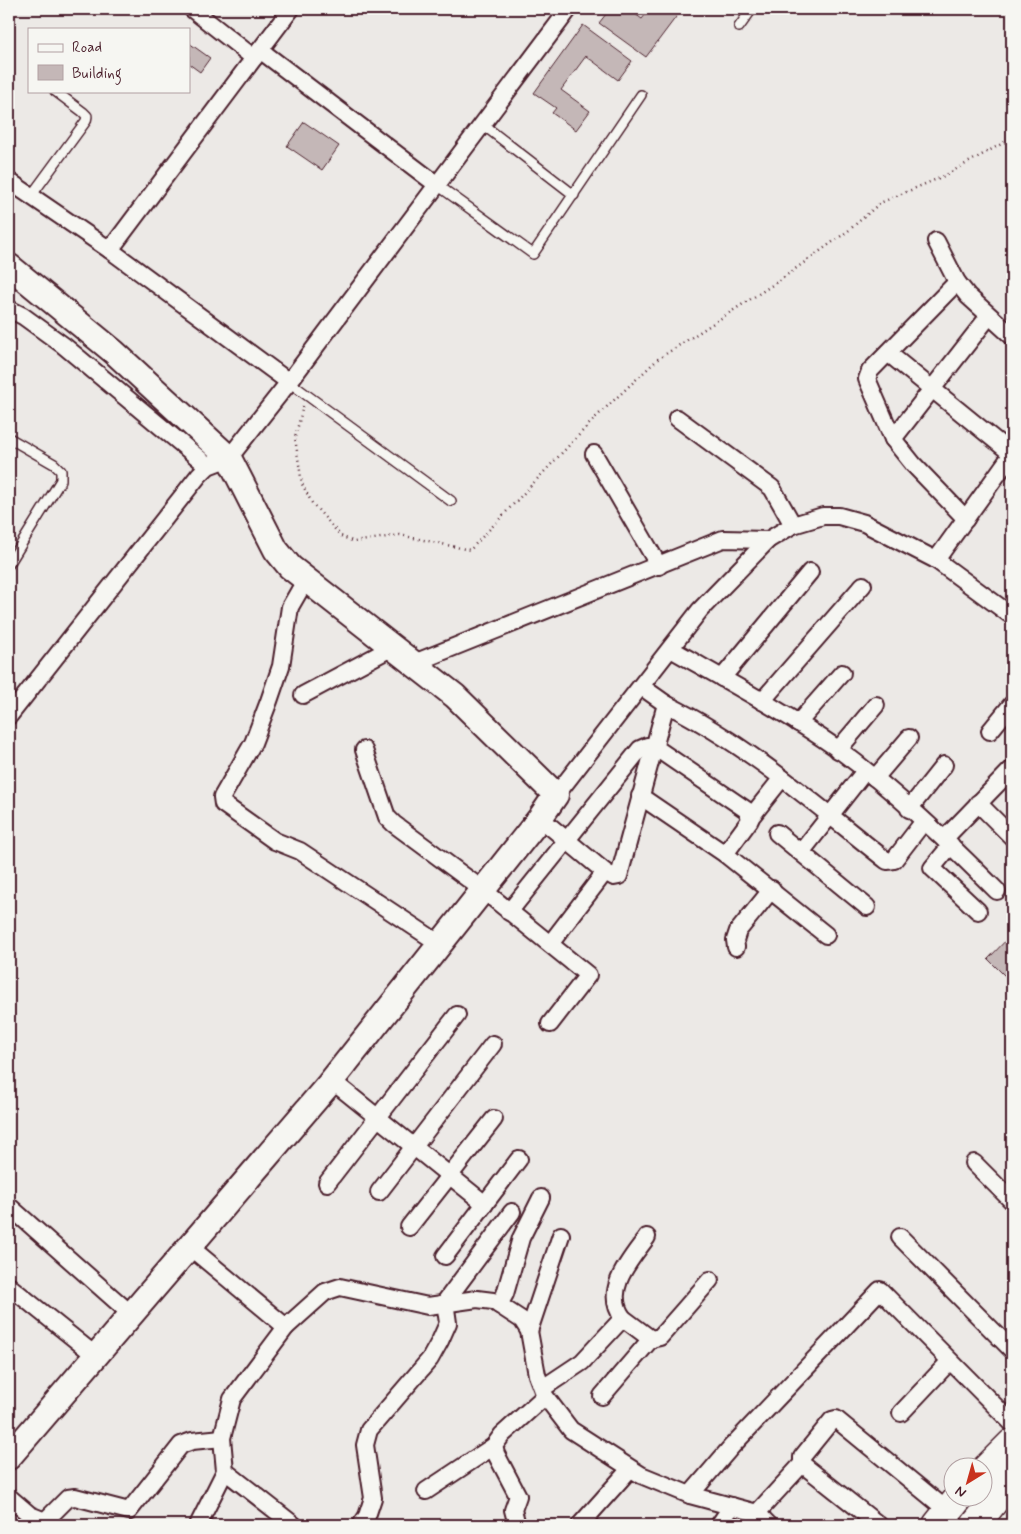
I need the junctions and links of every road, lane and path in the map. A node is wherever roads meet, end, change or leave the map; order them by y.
1 (192, 9) edge
2 (291, 9) edge
3 (569, 9) edge
4 (752, 9) edge
5 (738, 27) dead end
6 (257, 54) junction
7 (56, 92) edge
8 (641, 95) dead end
9 (482, 124) junction
10 (1012, 138) edge
11 (9, 181) edge
12 (436, 184) junction
13 (574, 195) junction
14 (31, 196) junction
15 (936, 241) dead end
16 (110, 250) junction
17 (9, 266) edge
18 (957, 282) junction
19 (9, 309) edge
20 (989, 316) junction
21 (1012, 336) edge
22 (888, 353) junction
23 (289, 382) junction
24 (932, 389) junction
25 (307, 395) junction
26 (676, 418) dead end
27 (9, 438) edge
28 (893, 439) junction
29 (594, 454) dead end
30 (218, 462) junction
31 (451, 501) dead end
32 (966, 519) junction
33 (793, 525) junction
34 (768, 540) junction
35 (936, 560) junction
36 (9, 564) edge
37 (658, 566) junction
38 (810, 572) dead end
39 (305, 581) junction
40 (863, 585) dead end
41 (1012, 616) edge
42 (393, 646) junction
43 (671, 649) junction
44 (414, 663) junction
45 (842, 673) dead end
46 (722, 678) junction
47 (642, 686) junction
48 (304, 695) dead end
49 (762, 701) junction
50 (666, 704) junction
51 (1012, 704) edge
52 (876, 706) dead end
53 (9, 716) edge
54 (798, 723) junction
55 (990, 731) dead end
56 (909, 738) dead end
57 (653, 746) junction
58 (364, 750) dead end
59 (838, 750) junction
60 (944, 765) dead end
61 (1011, 770) dead end
62 (870, 775) junction
63 (782, 778) junction
64 (556, 795) junction
65 (640, 796) junction
66 (978, 803) junction
67 (909, 808) junction
68 (830, 816) junction
69 (751, 817) junction
70 (540, 818) junction
71 (924, 821) junction
72 (777, 833) dead end
73 (1012, 837) edge
74 (566, 840) junction
75 (948, 842) junction
76 (802, 851) junction
77 (725, 854) junction
78 (606, 872) junction
79 (772, 889) junction
80 (483, 890) junction
81 (997, 891) dead end
82 (867, 908) dead end
83 (978, 911) dead end
84 (510, 912) junction
85 (826, 935) dead end
86 (440, 944) junction
87 (550, 944) junction
88 (736, 947) dead end
89 (457, 1015) dead end
90 (550, 1024) dead end
91 (493, 1044) dead end
92 (331, 1080) junction
93 (378, 1118) junction
94 (494, 1119) dead end
95 (414, 1147) junction
96 (519, 1159) dead end
97 (974, 1163) dead end
98 (449, 1175) junction
99 (327, 1183) dead end
100 (379, 1192) dead end
101 (541, 1198) dead end
102 (1012, 1201) edge
103 (485, 1204) junction
104 (9, 1206) edge
105 (512, 1212) dead end
106 (408, 1227) dead end
107 (561, 1236) dead end
108 (647, 1237) dead end
109 (900, 1237) dead end
110 (190, 1248) junction
111 (446, 1256) dead end
112 (710, 1280) dead end
113 (9, 1286) edge
114 (445, 1302) junction
115 (500, 1305) junction
116 (132, 1315) junction
117 (623, 1318) junction
118 (286, 1327) junction
119 (529, 1331) junction
120 (651, 1339) junction
121 (1012, 1350) edge
122 (96, 1356) junction
123 (950, 1361) junction
124 (544, 1392) junction
125 (602, 1396) dead end
126 (900, 1413) dead end
127 (1012, 1423) edge
128 (222, 1438) junction
129 (1012, 1443) edge
130 (494, 1446) junction
131 (9, 1457) edge
132 (802, 1464) junction
133 (630, 1469) junction
134 (225, 1471) junction
135 (1003, 1482) edge
136 (426, 1491) dead end
137 (690, 1495) junction
138 (9, 1497) edge
139 (732, 1506) junction
140 (948, 1511) edge
141 (757, 1513) junction
142 (198, 1525) edge
143 (294, 1525) edge
144 (361, 1525) edge
145 (517, 1525) edge
146 (580, 1525) edge
147 (719, 1525) edge
148 (769, 1525) edge
149 (879, 1525) edge
150 (975, 1525) edge

1 - 6 street
2 - 6 street
3 - 9 street
4 - 5 lane
6 - 12 street
6 - 16 street
7 - 14 lane
8 - 13 lane
9 - 12 street
9 - 13 lane
10 - 25 path
11 - 14 street
12 - 13 lane
12 - 23 street
14 - 16 street
15 - 18 street
16 - 23 street
17 - 30 street
18 - 20 street
18 - 22 street
19 - 30 street
20 - 21 street
20 - 24 street
22 - 24 street
22 - 28 street
23 - 25 lane
23 - 30 street
24 - 28 street
24 - 32 street
25 - 31 lane
26 - 33 street
27 - 36 lane
28 - 32 street
29 - 37 street
30 - 39 street
30 - 53 street
32 - 35 street
33 - 34 street
33 - 35 street
34 - 37 street
34 - 43 street
35 - 41 street
37 - 44 street
38 - 46 street
39 - 42 street
39 - 86 street
40 - 49 street
42 - 44 street
42 - 48 street
43 - 46 street
43 - 47 street
44 - 64 street
45 - 54 street
46 - 49 street
47 - 50 street
47 - 64 street
49 - 54 street
50 - 57 street
50 - 63 street
51 - 55 street
52 - 59 street
54 - 59 street
56 - 62 street
57 - 65 street
57 - 69 street
57 - 74 street
58 - 80 street
59 - 62 street
60 - 67 street
61 - 66 street
62 - 67 street
62 - 68 street
63 - 68 street
63 - 69 street
64 - 70 street
65 - 77 street
65 - 78 street
66 - 73 street
66 - 75 street
67 - 71 street
68 - 71 street
68 - 76 street
69 - 77 street
70 - 74 street
70 - 80 street
71 - 75 street
72 - 76 street
74 - 78 street
74 - 84 street
75 - 81 street
75 - 83 street
76 - 82 street
77 - 79 street
78 - 87 street
79 - 85 street
79 - 88 street
80 - 84 street
80 - 86 street
84 - 87 street
86 - 92 street
87 - 90 street
89 - 93 street
91 - 95 street
92 - 93 street
92 - 110 street
93 - 95 street
93 - 99 street
94 - 98 street
95 - 98 street
95 - 100 street
96 - 103 street
97 - 102 street
98 - 103 street
98 - 106 street
101 - 115 street
103 - 111 street
104 - 116 street
105 - 114 street
107 - 119 street
108 - 117 street
109 - 121 street
110 - 116 street
110 - 118 street
112 - 120 street
113 - 122 street
114 - 115 street
114 - 118 street
114 - 144 street
115 - 119 street
116 - 122 street
117 - 120 street
117 - 124 street
118 - 128 street
119 - 124 street
120 - 125 street
122 - 131 street
123 - 126 street
123 - 127 street
123 - 137 street
124 - 130 street
124 - 133 street
128 - 134 street
128 - 138 street
129 - 135 highway
130 - 136 street
130 - 145 street
132 - 140 street
132 - 141 street
132 - 149 street
133 - 137 street
133 - 146 street
134 - 142 street
134 - 143 street
135 - 150 highway
137 - 139 street
139 - 141 street
139 - 147 street
141 - 148 street

